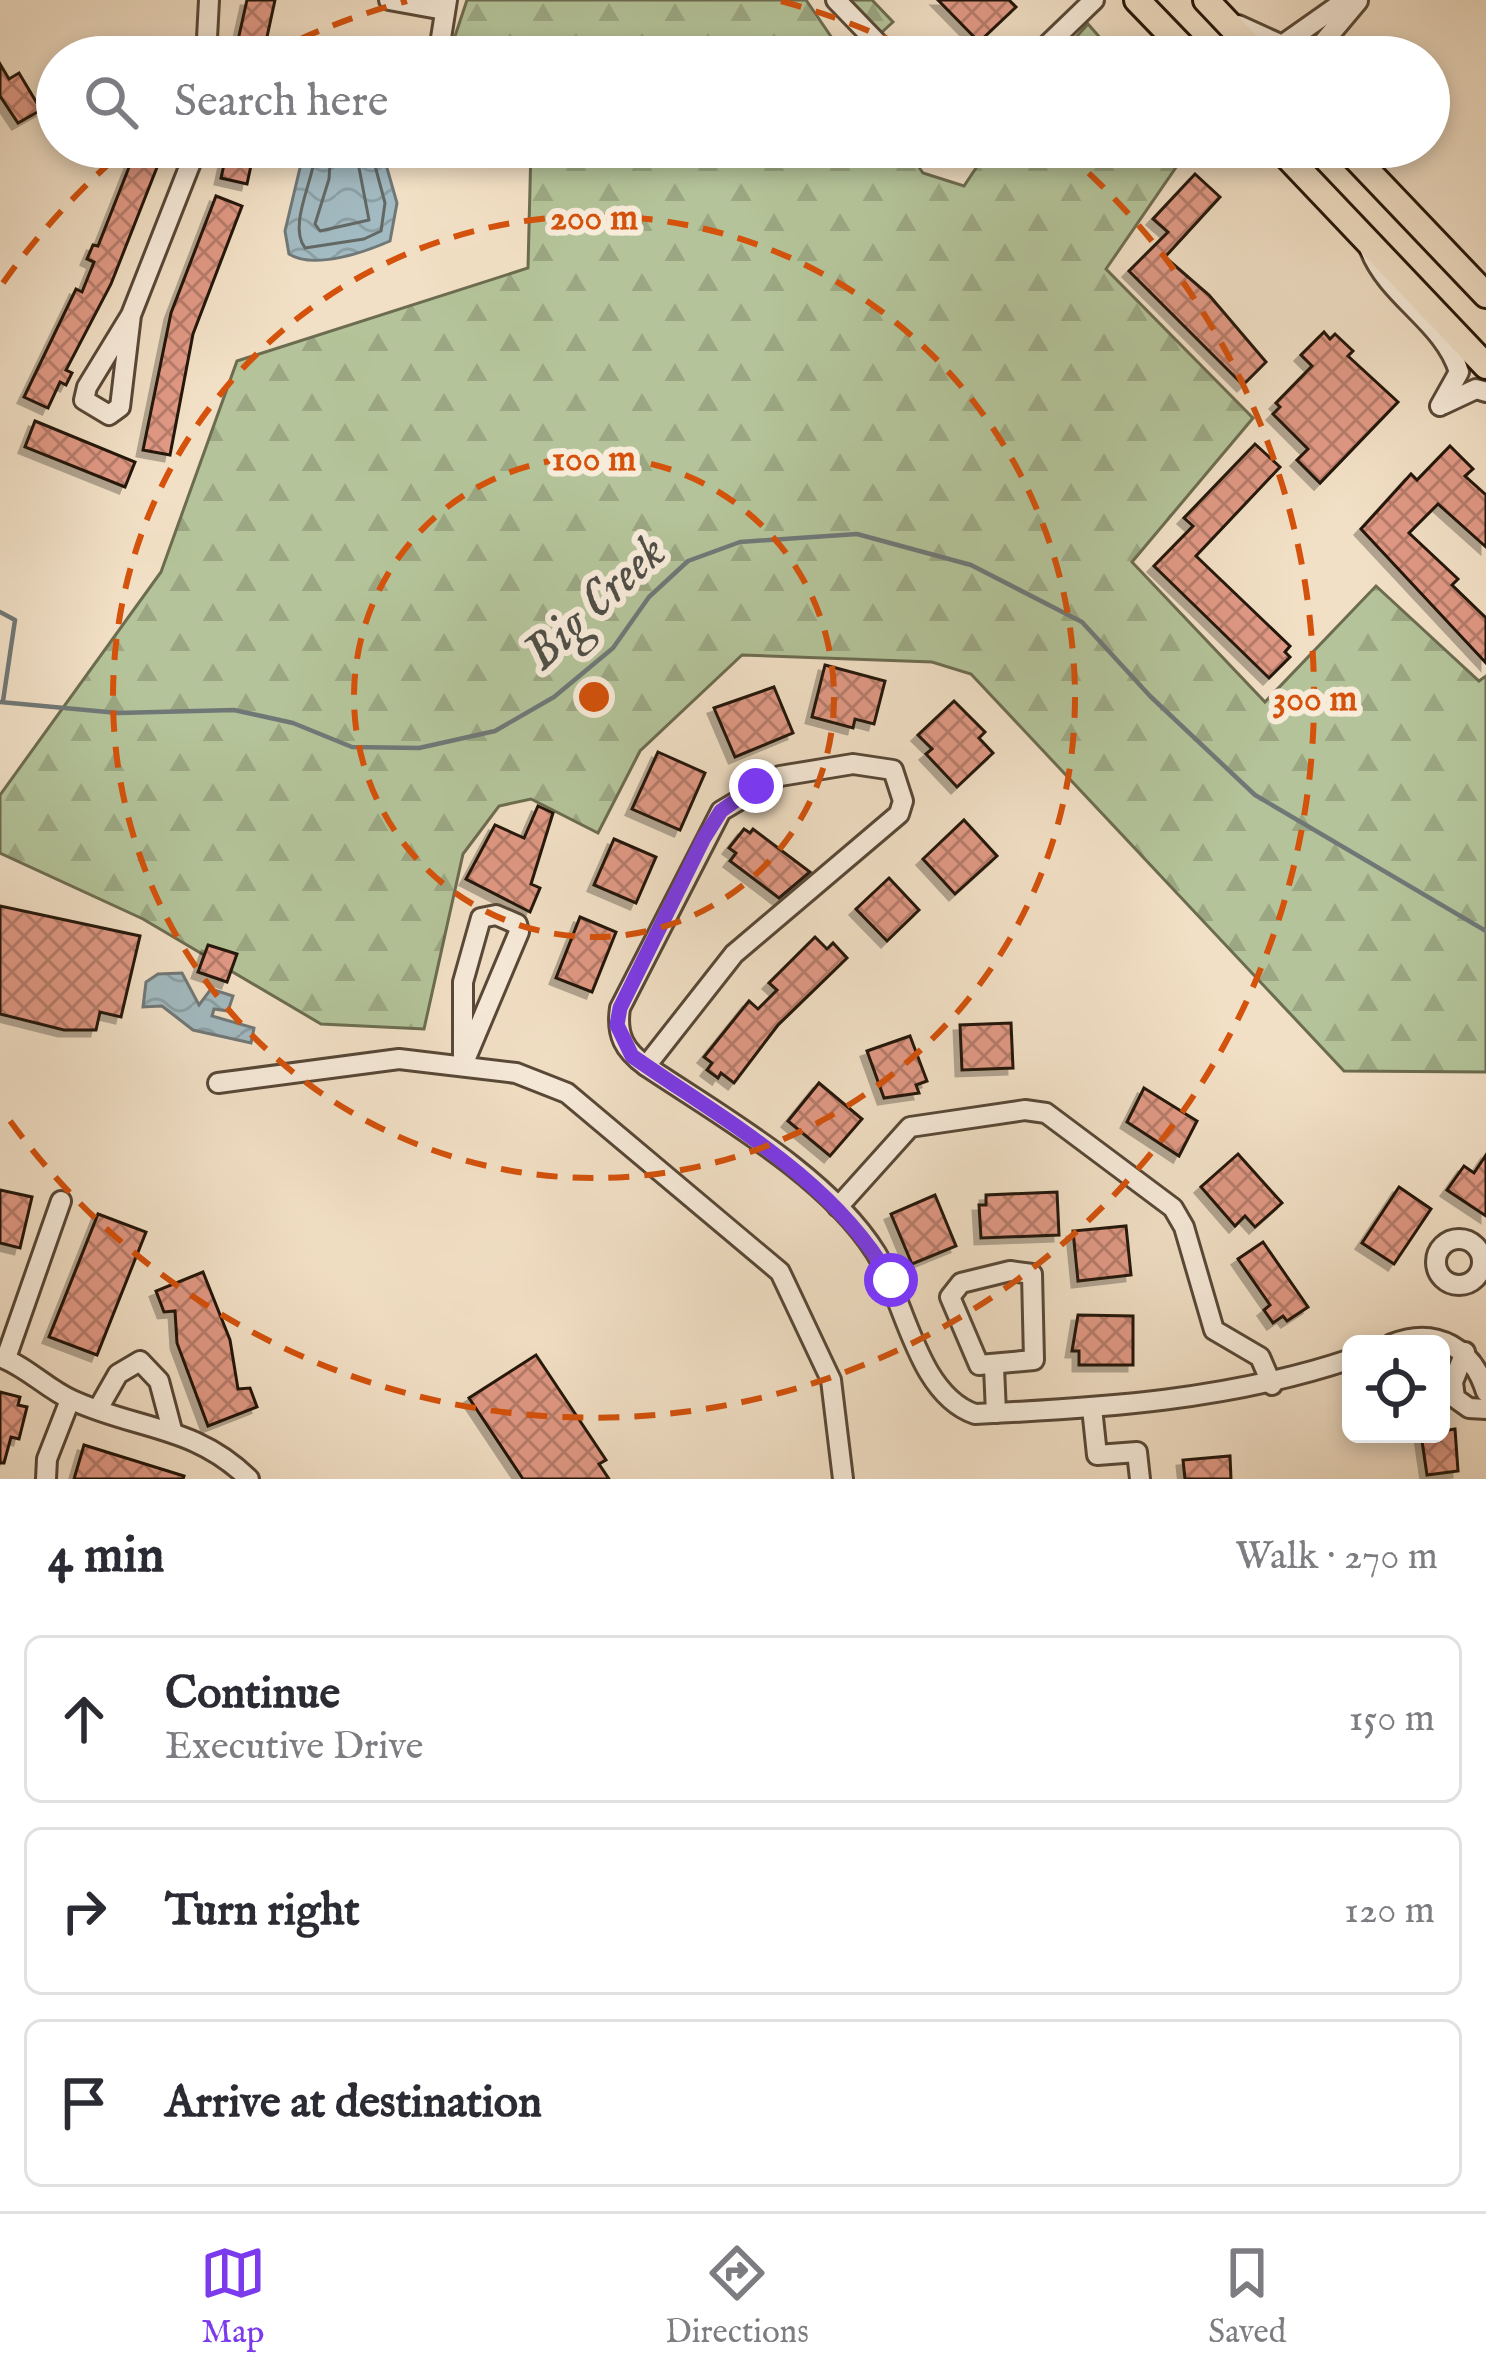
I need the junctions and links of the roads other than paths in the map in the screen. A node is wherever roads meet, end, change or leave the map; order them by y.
1 (209, 0) edge
2 (389, 0) edge
3 (836, 0) edge
4 (1094, 0) edge
5 (1137, 0) edge
6 (1346, 0) edge
7 (1358, 0) edge
8 (1207, 2) edge
9 (446, 5) edge
10 (207, 36) edge
11 (441, 36) edge
12 (871, 36) edge
13 (1057, 36) edge
14 (1172, 36) edge
15 (1240, 36) edge
16 (1252, 36) edge
17 (1295, 36) edge
18 (1328, 36) edge
19 (189, 168) edge
20 (1297, 168) edge
21 (1366, 168) edge
22 (1375, 168) edge
23 (1402, 207) junction
24 (1366, 240) junction
25 (1486, 295) edge
26 (131, 315) junction
27 (1486, 366) edge
28 (1486, 392) edge
29 (464, 1064) junction
30 (646, 1066) junction
31 (218, 1083) dead end
32 (61, 1201) dead end
33 (838, 1207) junction
34 (1475, 1355) edge
35 (3, 1358) edge
36 (1342, 1362) edge
37 (994, 1367) junction
38 (1272, 1385) junction
39 (1486, 1392) edge
40 (70, 1400) junction
41 (1092, 1408) junction
42 (1486, 1408) edge
43 (98, 1409) junction
44 (996, 1413) junction
45 (172, 1430) junction
46 (46, 1479) edge
47 (250, 1479) edge
48 (842, 1479) edge
49 (1140, 1479) edge

1 - 10 street
2 - 9 street
3 - 12 street
4 - 13 street
5 - 14 highway
6 - 17 street
7 - 18 street
8 - 15 highway
8 - 16 street
9 - 11 street
19 - 26 street
20 - 24 highway
21 - 23 highway
22 - 23 street
23 - 25 highway
24 - 27 highway
24 - 28 street
26 - 26 street
29 - 29 street
29 - 31 street
29 - 48 street
30 - 30 street
30 - 33 street
32 - 35 street
33 - 38 street
33 - 44 street
34 - 39 street
34 - 42 street
35 - 40 street
36 - 38 street
37 - 37 street
37 - 44 street
38 - 41 street
40 - 43 street
40 - 46 street
41 - 44 street
41 - 49 street
43 - 45 street
43 - 45 street
45 - 47 street

